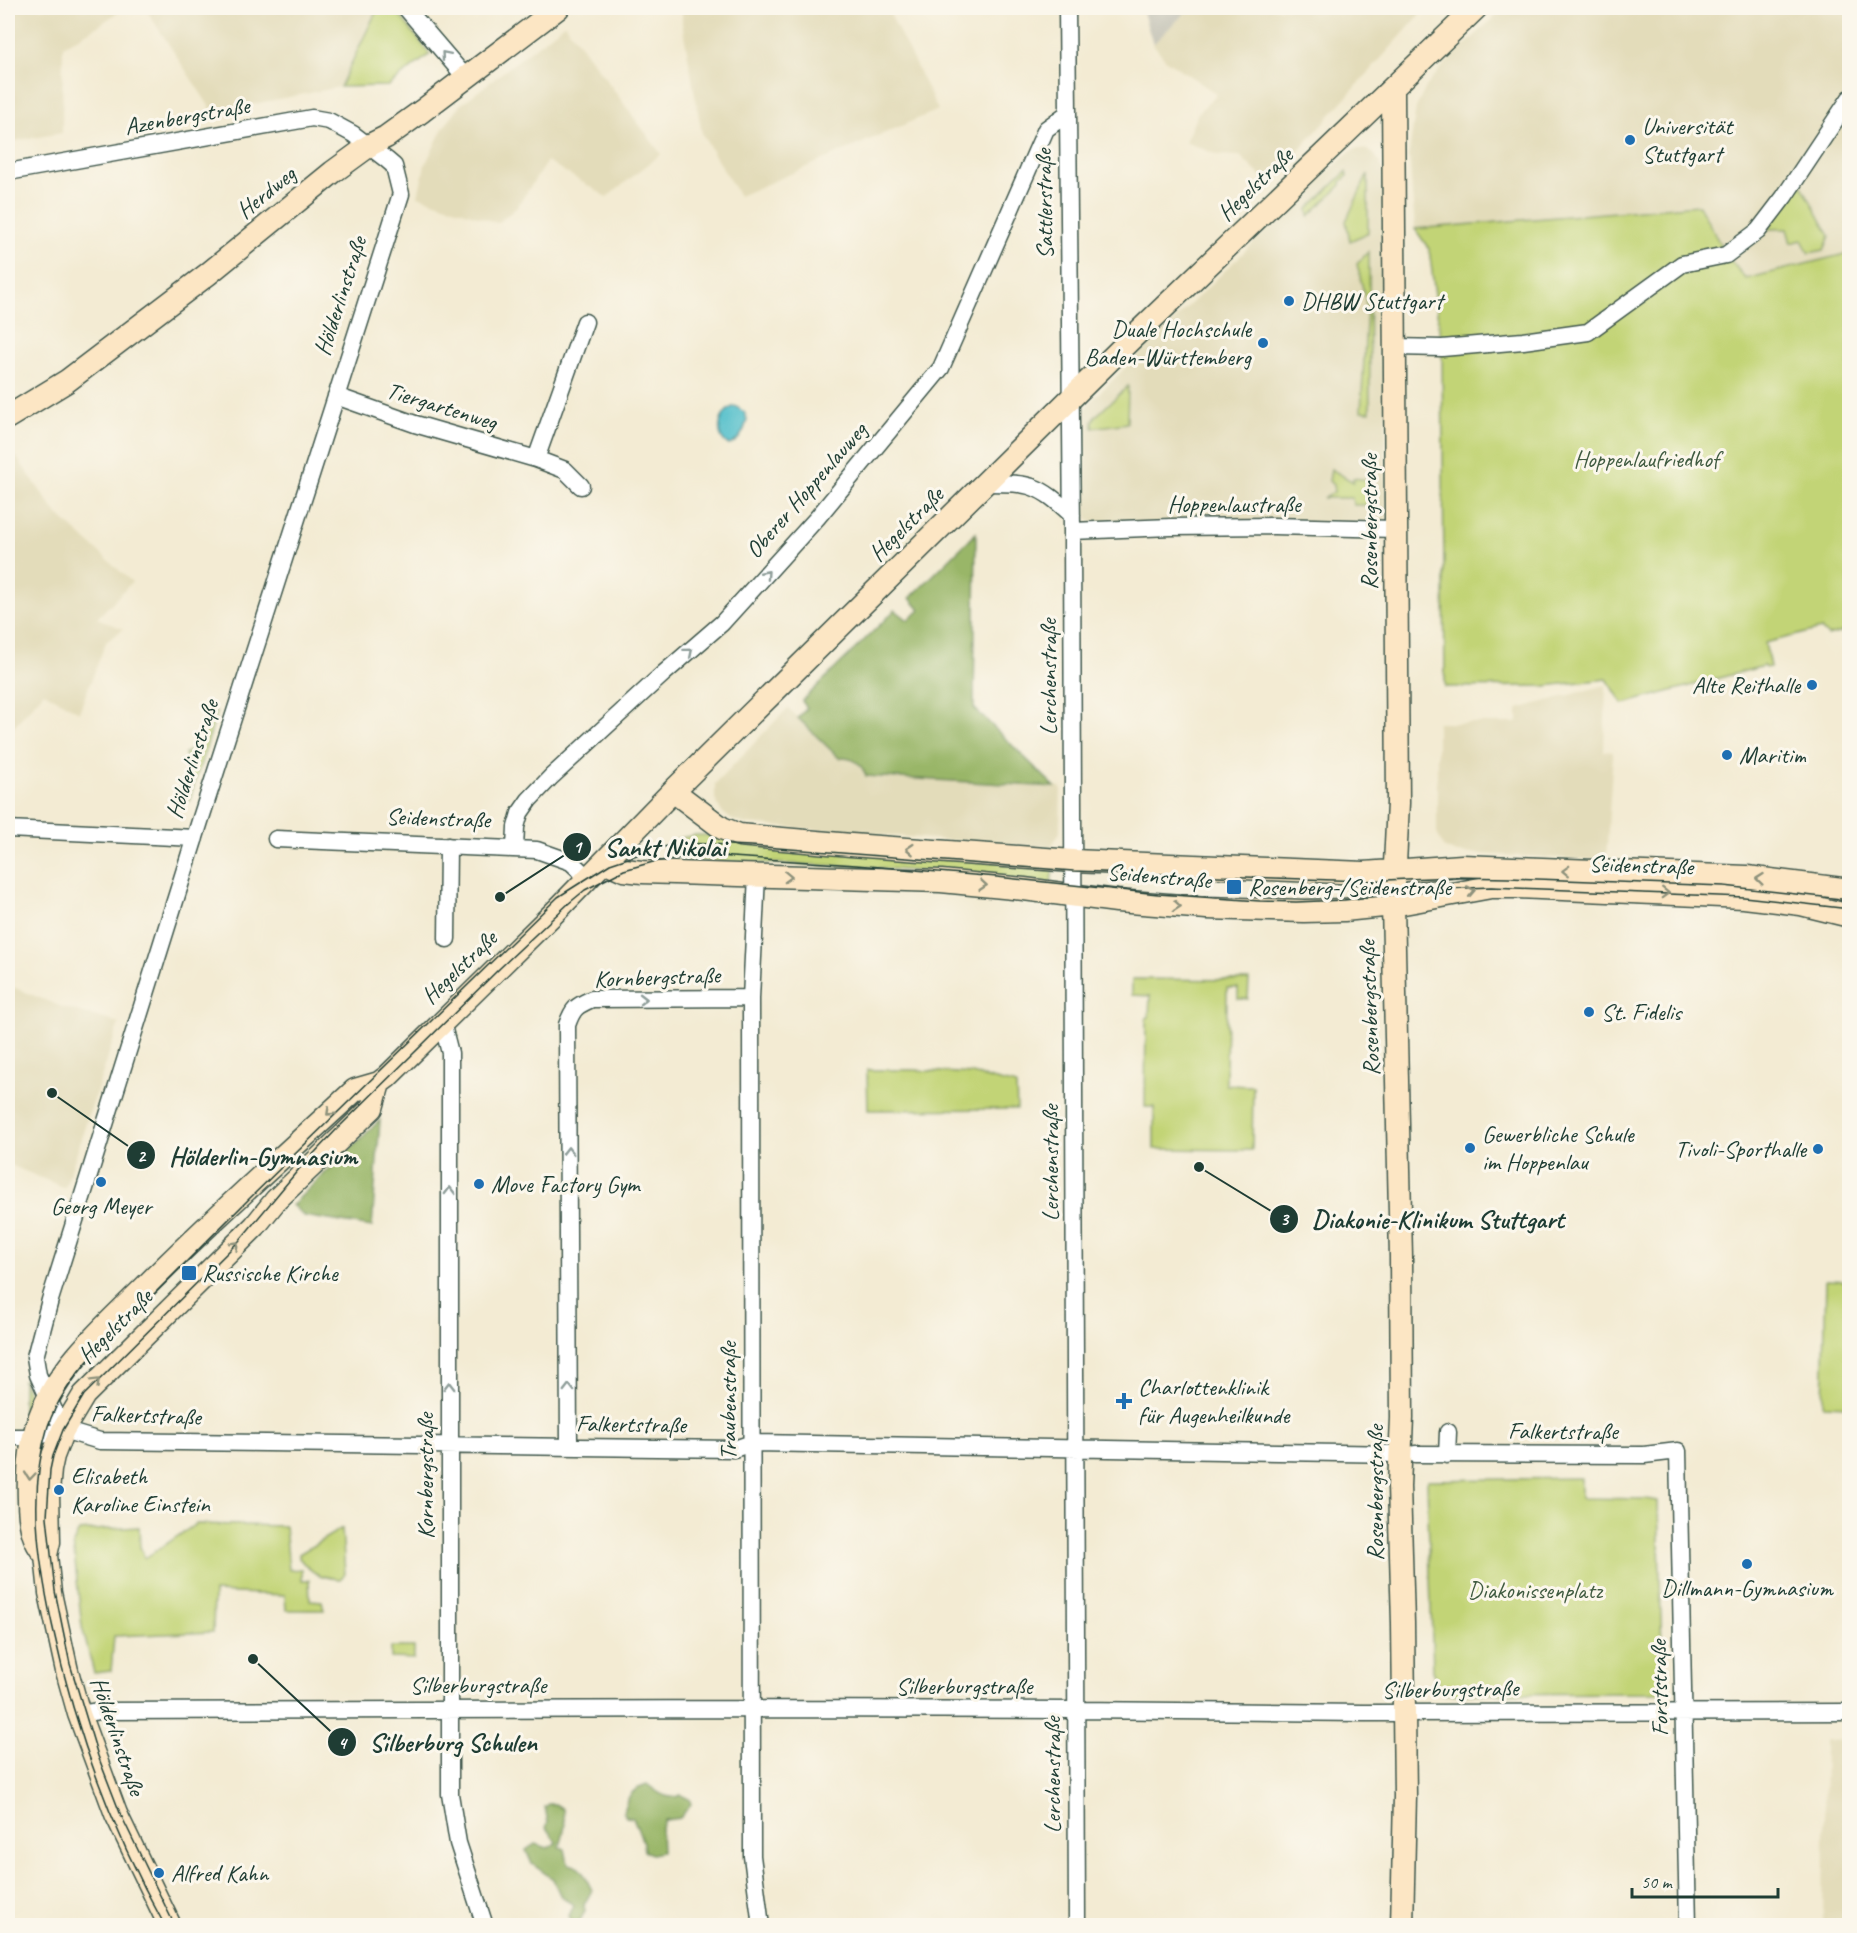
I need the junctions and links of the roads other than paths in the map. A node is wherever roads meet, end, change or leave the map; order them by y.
1 (406, 8) edge
2 (558, 8) edge
3 (1066, 8) edge
4 (1476, 8) edge
5 (466, 78) junction
6 (1393, 89) junction
7 (1850, 98) edge
8 (1068, 113) junction
9 (370, 145) junction
10 (8, 172) edge
11 (585, 322) dead end
12 (1395, 347) junction
13 (336, 396) junction
14 (1071, 400) junction
15 (8, 417) edge
16 (536, 459) junction
17 (986, 483) junction
18 (581, 486) dead end
19 (1072, 523) junction
20 (1395, 529) junction
21 (673, 791) junction
22 (8, 829) edge
23 (195, 838) junction
24 (276, 839) dead end
25 (448, 846) junction
26 (515, 848) junction
27 (1073, 861) junction
28 (606, 862) junction
29 (1394, 871) junction
30 (757, 875) junction
31 (588, 878) junction
32 (1850, 890) edge
33 (1073, 895) junction
34 (1393, 905) junction
35 (1850, 916) edge
36 (447, 939) dead end
37 (751, 998) junction
38 (442, 1022) junction
39 (379, 1083) junction
40 (49, 1399) junction
41 (63, 1430) junction
42 (1448, 1432) dead end
43 (8, 1437) edge
44 (34, 1437) junction
45 (752, 1443) junction
46 (449, 1444) junction
47 (569, 1447) junction
48 (1076, 1449) junction
49 (1678, 1451) joint
50 (1408, 1454) junction
51 (1447, 1455) junction
52 (46, 1555) junction
53 (752, 1709) junction
54 (450, 1710) junction
55 (1076, 1710) junction
56 (1683, 1712) junction
57 (1850, 1712) edge
58 (1404, 1713) junction
59 (79, 1714) junction
60 (170, 1926) edge
61 (485, 1926) edge
62 (761, 1926) edge
63 (1077, 1926) edge
64 (1402, 1926) edge
65 (1688, 1926) edge

5 -> 1 street
2 - 5 street, Herdweg
3 - 8 street, Sattlerstraße
4 - 6 street, Hegelstraße
5 - 9 street, Herdweg
6 - 12 street, Rosenbergstraße
6 - 14 street, Hegelstraße
7 - 12 street
8 - 14 street, Sattlerstraße
26 -> 8 street, Oberer Hoppenlauweg
9 - 10 street, Azenbergstraße
9 - 13 street, Hölderlinstraße
9 - 15 street, Herdweg
11 - 16 street
12 - 20 street, Rosenbergstraße
13 - 16 street, Tiergartenweg
13 - 23 street, Hölderlinstraße
14 - 17 street, Hegelstraße
14 - 19 street, Lerchenstraße
16 - 18 street, Tiergartenweg
17 - 19 street
17 - 21 street, Hegelstraße
19 - 20 street, Hoppenlaustraße
19 - 27 street, Lerchenstraße
20 - 29 street, Rosenbergstraße
27 -> 21 street, Seidenstraße
21 - 28 street, Hegelstraße
22 - 23 street
23 - 40 street, Hölderlinstraße
24 - 25 street, Seidenstraße
25 - 26 street, Seidenstraße
25 - 36 street
26 - 31 street, Seidenstraße
27 - 29 street, Seidenstraße
27 - 33 street, Lerchenstraße
28 - 30 street, Seidenstraße
28 - 31 street, Hegelstraße
32 -> 29 street, Seidenstraße
29 - 34 street, Rosenbergstraße
30 -> 33 street, Seidenstraße
30 - 37 street, Traubenstraße
31 - 38 street, Hegelstraße
33 -> 34 street, Seidenstraße
33 - 48 street, Lerchenstraße
34 -> 35 street, Seidenstraße
34 - 50 street, Rosenbergstraße
37 - 45 street, Traubenstraße
47 -> 37 street, Kornbergstraße
38 - 39 street, Hegelstraße
46 -> 38 street, Kornbergstraße
39 -> 40 street, Hegelstraße
41 -> 39 street, Hegelstraße
40 - 41 street, Hölderlinstraße
40 - 44 street, Hölderlinstraße
41 - 44 street, Falkertstraße
41 - 46 street, Falkertstraße
41 - 52 street, Hölderlinstraße
42 - 51 street
43 - 44 street, Falkertstraße
44 -> 52 street, Hölderlinstraße
45 - 47 street, Falkertstraße
45 - 48 street, Falkertstraße
45 - 53 street, Traubenstraße
46 - 47 street, Falkertstraße
46 - 54 street, Kornbergstraße
48 - 50 street, Falkertstraße
48 - 55 street, Lerchenstraße
49 - 51 street, Falkertstraße
49 - 56 street, Forststraße
50 - 51 street, Falkertstraße
50 - 58 street, Rosenbergstraße
52 - 59 street, Hölderlinstraße
53 - 54 street, Silberburgstraße
53 - 55 street, Silberburgstraße
53 - 62 street, Traubenstraße
54 - 59 street, Silberburgstraße
54 - 61 street, Kornbergstraße
55 - 58 street, Silberburgstraße
55 - 63 street, Lerchenstraße
56 - 57 street, Silberburgstraße
56 - 58 street, Silberburgstraße
56 - 65 street, Forststraße
58 - 64 street, Rosenbergstraße
59 - 60 street, Hölderlinstraße

